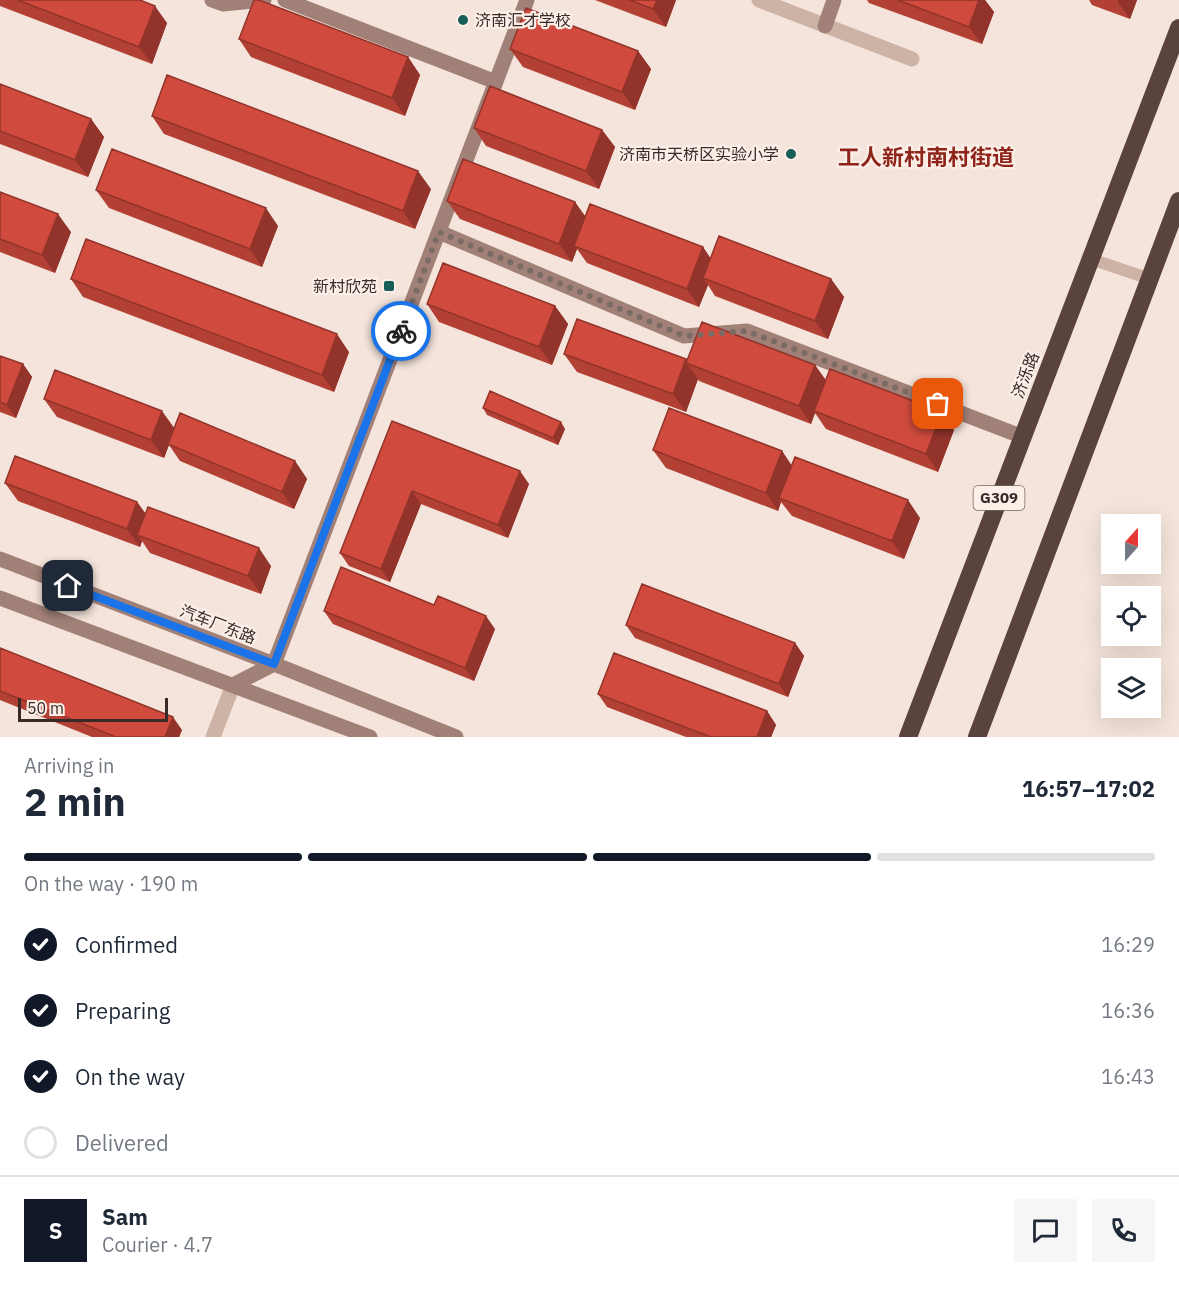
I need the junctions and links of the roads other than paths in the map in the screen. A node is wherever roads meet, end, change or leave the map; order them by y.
1 (212, 0) edge
2 (264, 0) edge
3 (285, 0) edge
4 (527, 0) edge
5 (759, 0) edge
6 (834, 0) edge
7 (825, 26) junction
8 (1179, 28) edge
9 (912, 59) dead end
10 (496, 82) junction
11 (1179, 201) edge
12 (439, 232) junction
13 (1091, 260) junction
14 (1150, 279) junction
15 (1023, 437) junction
16 (0, 559) edge
17 (0, 598) edge
18 (274, 664) junction
19 (233, 685) junction
20 (213, 737) edge
21 (370, 737) edge
22 (456, 737) edge
23 (908, 737) edge
24 (977, 737) edge

1 - 2 street
3 - 10 street
4 - 10 street
5 - 7 street
6 - 7 street
7 - 9 street
8 - 13 highway, 济泺路 / G309
10 - 12 street
11 - 14 highway
12 - 15 street
12 - 18 street
13 - 14 lane
13 - 15 highway, 济泺路 / G309
14 - 24 highway
15 - 23 highway, 济泺路 / G309
16 - 18 street, 汽车厂东路
17 - 19 street
18 - 19 street
18 - 22 street, 汽车厂东路
19 - 20 street
19 - 21 street

